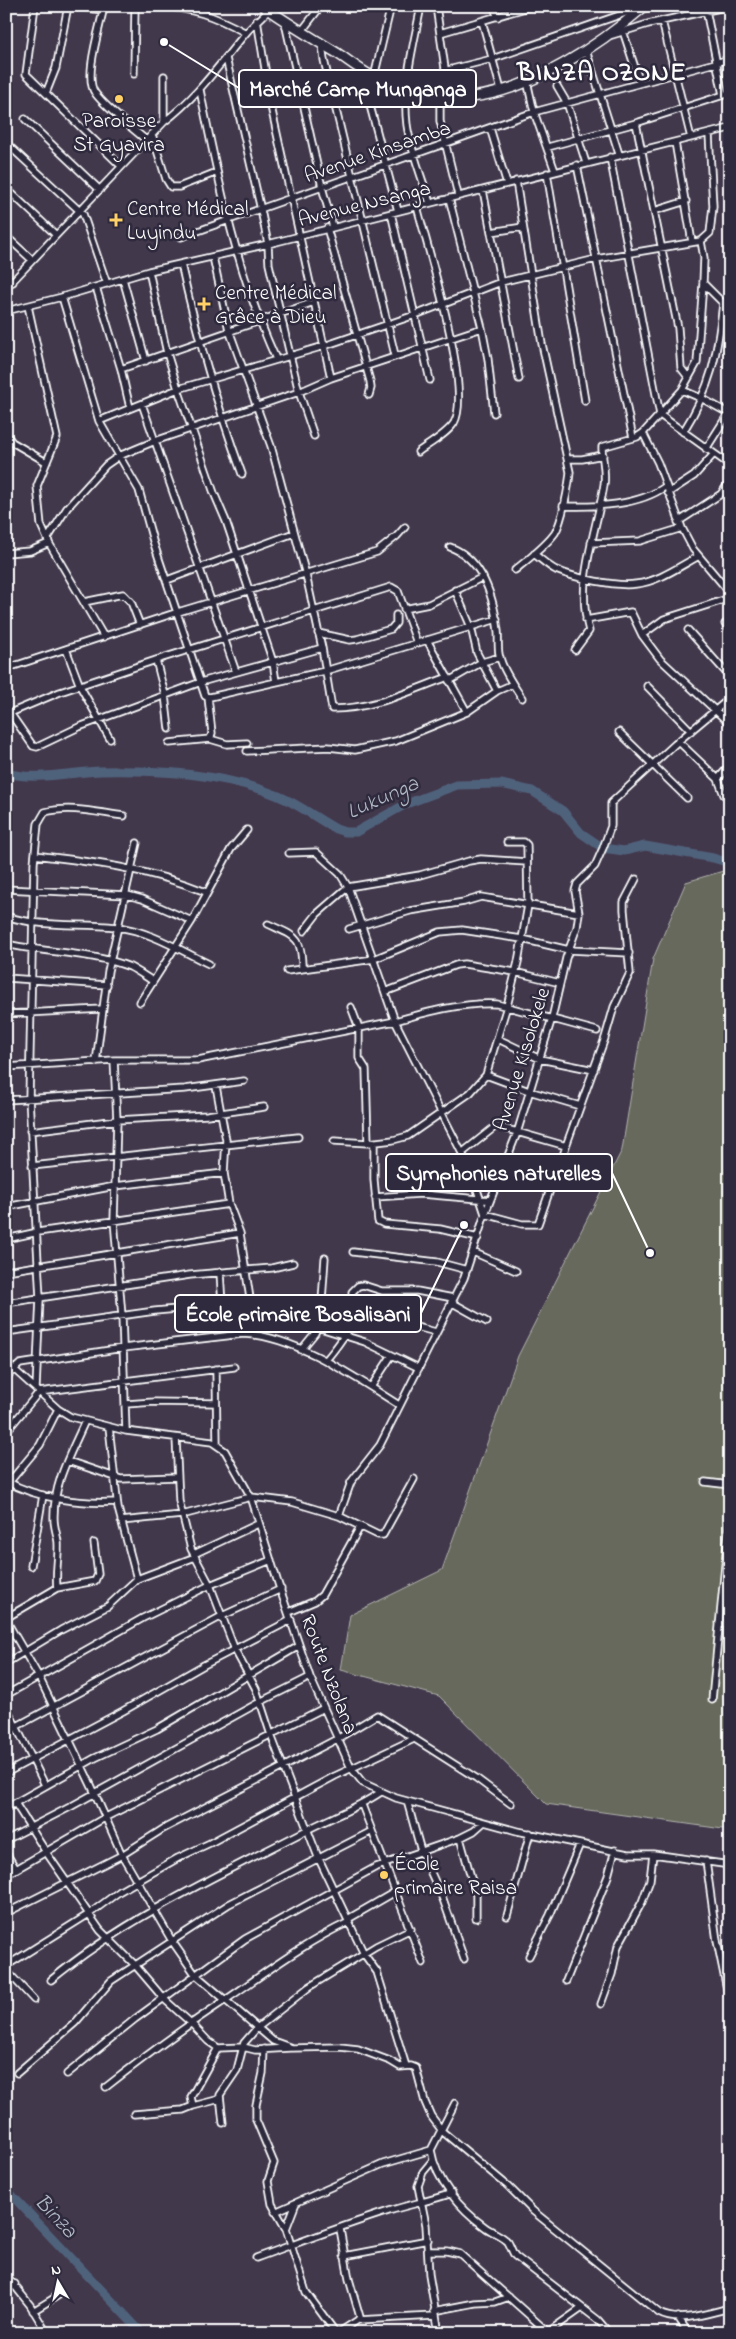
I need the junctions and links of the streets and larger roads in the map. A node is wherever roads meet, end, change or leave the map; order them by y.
1 (35, 6) edge
2 (69, 6) edge
3 (135, 6) edge
4 (156, 6) edge
5 (321, 6) edge
6 (391, 6) edge
7 (421, 6) edge
8 (436, 6) edge
9 (493, 6) edge
10 (532, 6) edge
11 (645, 6) edge
12 (729, 6) edge
13 (104, 8) edge
14 (164, 8) edge
15 (268, 8) edge
16 (706, 10) junction
17 (498, 17) junction
18 (257, 20) junction
19 (482, 21) junction
20 (662, 21) junction
21 (285, 23) junction
22 (624, 31) junction
23 (301, 32) junction
24 (246, 33) junction
25 (440, 33) junction
26 (612, 35) junction
27 (322, 45) junction
28 (586, 50) junction
29 (226, 58) junction
30 (492, 59) junction
31 (730, 59) edge
32 (717, 63) junction
33 (360, 68) junction
34 (444, 71) junction
35 (676, 73) junction
36 (134, 74) dead end
37 (164, 76) dead end
38 (374, 77) junction
39 (527, 80) junction
40 (640, 83) junction
41 (557, 86) dead end
42 (407, 88) junction
43 (200, 90) junction
44 (501, 90) junction
45 (46, 92) junction
46 (600, 93) junction
47 (730, 93) edge
48 (444, 95) junction
49 (723, 95) junction
50 (567, 103) junction
51 (685, 107) junction
52 (534, 112) junction
53 (24, 119) dead end
54 (164, 122) junction
55 (636, 123) junction
56 (490, 128) junction
57 (730, 128) edge
58 (611, 129) junction
59 (152, 134) junction
60 (709, 134) junction
61 (691, 138) junction
62 (577, 139) junction
63 (146, 140) junction
64 (675, 142) junction
65 (6, 143) edge
66 (444, 145) junction
67 (548, 147) junction
68 (642, 150) junction
69 (619, 154) junction
70 (415, 155) junction
71 (610, 157) junction
72 (586, 163) junction
73 (577, 165) junction
74 (121, 166) junction
75 (385, 166) junction
76 (555, 171) junction
77 (217, 172) junction
78 (547, 173) junction
79 (353, 176) junction
80 (516, 181) junction
81 (507, 184) junction
82 (322, 187) junction
83 (6, 188) edge
84 (100, 190) junction
85 (483, 190) junction
86 (458, 196) junction
87 (291, 198) junction
88 (449, 198) junction
89 (686, 201) junction
90 (430, 203) junction
91 (417, 206) junction
92 (261, 210) junction
93 (80, 211) junction
94 (398, 211) junction
95 (654, 211) junction
96 (391, 213) junction
97 (364, 219) junction
98 (228, 220) junction
99 (523, 227) junction
100 (330, 228) junction
101 (491, 232) junction
102 (56, 235) junction
103 (6, 236) edge
104 (299, 236) junction
105 (181, 237) dead end
106 (701, 240) junction
107 (692, 242) junction
108 (268, 244) junction
109 (661, 247) junction
110 (235, 251) junction
111 (628, 253) junction
112 (213, 257) junction
113 (32, 260) junction
114 (596, 260) junction
115 (181, 264) junction
116 (562, 268) junction
117 (149, 271) junction
118 (6, 276) edge
119 (531, 276) junction
120 (123, 279) junction
121 (12, 282) junction
122 (502, 282) junction
123 (703, 283) junction
124 (107, 284) junction
125 (6, 288) edge
126 (96, 288) junction
127 (474, 292) junction
128 (62, 297) junction
129 (314, 302) junction
130 (442, 303) junction
131 (723, 303) junction
132 (28, 306) junction
133 (730, 306) edge
134 (6, 311) edge
135 (282, 313) junction
136 (416, 315) junction
137 (259, 321) junction
138 (386, 323) junction
139 (482, 328) junction
140 (229, 330) junction
141 (357, 334) junction
142 (452, 338) junction
143 (199, 341) junction
144 (324, 346) junction
145 (424, 348) junction
146 (167, 352) junction
147 (290, 355) junction
148 (395, 356) junction
149 (276, 358) junction
150 (146, 361) junction
151 (365, 367) junction
152 (121, 369) junction
153 (244, 369) junction
154 (688, 377) junction
155 (331, 378) junction
156 (210, 379) junction
157 (519, 379) dead end
158 (430, 380) dead end
159 (178, 389) junction
160 (682, 390) junction
161 (299, 392) junction
162 (369, 395) dead end
163 (703, 399) junction
164 (585, 401) dead end
165 (142, 404) junction
166 (257, 406) junction
167 (130, 408) junction
168 (494, 413) dead end
169 (729, 413) edge
170 (660, 415) junction
171 (222, 418) junction
172 (99, 420) junction
173 (191, 429) junction
174 (683, 432) junction
175 (643, 433) junction
176 (6, 434) edge
177 (314, 436) dead end
178 (633, 438) junction
179 (155, 440) junction
180 (706, 449) junction
181 (418, 452) dead end
182 (603, 455) junction
183 (714, 455) junction
184 (119, 456) junction
185 (569, 458) junction
186 (46, 462) junction
187 (730, 465) edge
188 (242, 474) dead end
189 (730, 480) edge
190 (666, 486) junction
191 (668, 493) junction
192 (600, 504) junction
193 (563, 506) junction
194 (678, 522) junction
195 (405, 527) dead end
196 (682, 528) junction
197 (294, 533) junction
198 (49, 543) junction
199 (591, 543) junction
200 (450, 547) dead end
201 (6, 553) edge
202 (236, 554) junction
203 (534, 554) junction
204 (700, 556) junction
205 (200, 567) junction
206 (515, 570) dead end
207 (306, 575) junction
208 (483, 577) junction
209 (585, 578) junction
210 (167, 580) junction
211 (455, 590) junction
212 (248, 592) junction
213 (730, 593) edge
214 (730, 598) edge
215 (84, 602) junction
216 (211, 602) junction
217 (404, 609) junction
218 (313, 611) junction
219 (178, 612) junction
220 (396, 615) dead end
221 (497, 619) junction
222 (586, 620) junction
223 (725, 624) dead end
224 (140, 625) junction
225 (471, 627) junction
226 (260, 628) junction
227 (688, 630) dead end
228 (730, 630) edge
229 (318, 632) junction
230 (642, 635) junction
231 (104, 637) junction
232 (224, 639) junction
233 (426, 640) junction
234 (418, 643) junction
235 (322, 648) junction
236 (66, 649) junction
237 (190, 650) junction
238 (575, 650) dead end
239 (500, 657) junction
240 (156, 660) junction
241 (272, 662) junction
242 (482, 662) junction
243 (14, 666) dead end
244 (325, 671) junction
245 (236, 672) junction
246 (730, 677) edge
247 (448, 679) junction
248 (201, 682) junction
249 (276, 682) junction
250 (513, 684) junction
251 (80, 686) junction
252 (647, 686) dead end
253 (497, 692) junction
254 (165, 695) junction
255 (208, 698) junction
256 (522, 698) dead end
257 (730, 698) edge
258 (716, 710) junction
259 (467, 712) junction
260 (99, 719) junction
261 (730, 724) edge
262 (169, 729) dead end
263 (691, 731) junction
264 (618, 732) dead end
265 (110, 739) dead end
266 (210, 739) junction
267 (678, 742) junction
268 (247, 743) dead end
269 (169, 744) dead end
270 (247, 751) dead end
271 (652, 765) junction
272 (730, 765) edge
273 (718, 779) junction
274 (724, 795) dead end
275 (688, 798) dead end
276 (124, 816) dead end
277 (247, 830) dead end
278 (506, 842) dead end
279 (137, 843) dead end
280 (289, 853) dead end
281 (35, 855) junction
282 (527, 862) junction
283 (131, 869) junction
284 (636, 879) dead end
285 (348, 887) junction
286 (6, 889) edge
287 (34, 890) junction
288 (206, 892) junction
289 (127, 895) junction
290 (528, 905) junction
291 (579, 913) junction
292 (6, 916) edge
293 (192, 921) junction
294 (34, 923) junction
295 (268, 924) dead end
296 (361, 925) junction
297 (118, 927) junction
298 (349, 929) dead end
299 (304, 931) dead end
300 (522, 939) junction
301 (6, 944) edge
302 (174, 947) junction
303 (32, 950) junction
304 (569, 950) junction
305 (629, 953) junction
306 (374, 959) junction
307 (110, 961) junction
308 (208, 964) dead end
309 (302, 969) junction
310 (287, 971) dead end
311 (515, 972) junction
312 (6, 978) edge
313 (33, 979) junction
314 (154, 981) junction
315 (560, 983) junction
316 (107, 985) junction
317 (385, 992) junction
318 (140, 1002) dead end
319 (508, 1006) junction
320 (351, 1007) dead end
321 (102, 1009) junction
322 (6, 1014) edge
323 (32, 1014) junction
324 (552, 1018) junction
325 (395, 1022) junction
326 (359, 1028) junction
327 (597, 1031) dead end
328 (498, 1039) junction
329 (540, 1059) junction
330 (114, 1060) junction
331 (96, 1062) junction
332 (30, 1066) junction
333 (6, 1067) edge
334 (594, 1070) junction
335 (486, 1074) junction
336 (244, 1081) dead end
337 (216, 1086) junction
338 (529, 1091) junction
339 (115, 1093) junction
340 (29, 1098) junction
341 (6, 1100) edge
342 (580, 1106) junction
343 (264, 1107) dead end
344 (220, 1113) junction
345 (442, 1113) junction
346 (117, 1120) junction
347 (30, 1131) junction
348 (517, 1133) junction
349 (298, 1137) dead end
350 (334, 1141) dead end
351 (371, 1143) junction
352 (566, 1146) junction
353 (226, 1147) junction
354 (462, 1153) junction
355 (115, 1156) junction
356 (32, 1166) junction
357 (224, 1173) junction
358 (500, 1174) junction
359 (115, 1186) junction
360 (550, 1190) junction
361 (375, 1197) junction
362 (481, 1200) junction
363 (490, 1200) junction
364 (35, 1202) junction
365 (229, 1204) junction
366 (6, 1208) edge
367 (485, 1214) junction
368 (114, 1220) junction
369 (38, 1232) junction
370 (240, 1233) junction
371 (478, 1238) junction
372 (6, 1239) edge
373 (353, 1252) dead end
374 (473, 1252) junction
375 (116, 1254) junction
376 (325, 1258) dead end
377 (293, 1263) dead end
378 (38, 1266) junction
379 (244, 1270) junction
380 (467, 1270) junction
381 (516, 1271) dead end
382 (6, 1272) edge
383 (220, 1272) junction
384 (119, 1286) junction
385 (40, 1298) junction
386 (452, 1300) junction
387 (6, 1303) edge
388 (222, 1305) junction
389 (251, 1305) junction
390 (354, 1311) junction
391 (122, 1316) junction
392 (487, 1322) dead end
393 (40, 1327) junction
394 (317, 1327) junction
395 (6, 1332) edge
396 (436, 1332) junction
397 (252, 1334) junction
398 (344, 1336) junction
399 (123, 1348) junction
400 (301, 1350) junction
401 (392, 1355) junction
402 (326, 1360) junction
403 (38, 1361) junction
404 (6, 1362) edge
405 (234, 1367) dead end
406 (419, 1368) junction
407 (216, 1369) junction
408 (12, 1370) junction
409 (6, 1377) edge
410 (125, 1382) junction
411 (371, 1387) junction
412 (38, 1391) junction
413 (216, 1403) junction
414 (126, 1404) junction
415 (399, 1405) junction
416 (58, 1409) junction
417 (85, 1421) junction
418 (109, 1427) junction
419 (7, 1429) edge
420 (126, 1431) junction
421 (176, 1438) junction
422 (217, 1445) junction
423 (68, 1460) junction
424 (114, 1477) junction
425 (177, 1477) junction
426 (414, 1479) dead end
427 (705, 1482) dead end
428 (7, 1483) edge
429 (730, 1485) edge
430 (43, 1495) junction
431 (55, 1497) junction
432 (251, 1497) junction
433 (117, 1502) junction
434 (730, 1513) edge
435 (182, 1516) junction
436 (339, 1516) junction
437 (121, 1521) junction
438 (258, 1524) junction
439 (360, 1527) junction
440 (94, 1543) dead end
441 (194, 1555) junction
442 (271, 1560) junction
443 (32, 1566) dead end
444 (137, 1579) junction
445 (210, 1585) junction
446 (57, 1588) junction
447 (281, 1589) junction
448 (289, 1612) junction
449 (222, 1616) junction
450 (6, 1619) edge
451 (291, 1620) junction
452 (719, 1623) junction
453 (730, 1624) edge
454 (299, 1646) junction
455 (235, 1650) junction
456 (25, 1653) junction
457 (6, 1663) edge
458 (249, 1675) junction
459 (39, 1677) junction
460 (310, 1677) junction
461 (6, 1695) edge
462 (712, 1700) dead end
463 (260, 1702) junction
464 (6, 1706) edge
465 (53, 1706) junction
466 (324, 1708) junction
467 (15, 1726) junction
468 (6, 1732) edge
469 (271, 1735) junction
470 (337, 1739) junction
471 (414, 1739) junction
472 (69, 1740) junction
473 (32, 1758) junction
474 (82, 1766) junction
475 (283, 1766) junction
476 (350, 1768) junction
477 (6, 1773) edge
478 (45, 1785) junction
479 (381, 1792) junction
480 (95, 1793) junction
481 (295, 1796) junction
482 (406, 1801) junction
483 (15, 1803) junction
484 (511, 1804) dead end
485 (362, 1805) junction
486 (6, 1808) edge
487 (106, 1817) junction
488 (483, 1823) junction
489 (30, 1828) junction
490 (308, 1829) junction
491 (372, 1831) junction
492 (530, 1833) junction
493 (460, 1838) junction
494 (6, 1840) edge
495 (580, 1844) junction
496 (614, 1850) junction
497 (422, 1851) junction
498 (6, 1852) edge
499 (46, 1852) junction
500 (122, 1854) junction
501 (653, 1854) junction
502 (318, 1857) junction
503 (706, 1861) junction
504 (385, 1863) junction
505 (730, 1865) edge
506 (16, 1869) junction
507 (6, 1875) edge
508 (137, 1881) junction
509 (67, 1883) junction
510 (334, 1890) junction
511 (395, 1892) junction
512 (154, 1911) junction
513 (6, 1914) edge
514 (89, 1914) junction
515 (507, 1916) dead end
516 (476, 1918) dead end
517 (349, 1920) junction
518 (411, 1929) junction
519 (109, 1939) junction
520 (172, 1940) junction
521 (364, 1954) junction
522 (529, 1956) dead end
523 (464, 1959) dead end
524 (423, 1963) dead end
525 (135, 1965) junction
526 (6, 1966) edge
527 (6, 1970) edge
528 (195, 1974) junction
529 (51, 1980) dead end
530 (566, 1981) dead end
531 (34, 2000) dead end
532 (164, 2000) junction
533 (225, 2000) junction
534 (601, 2004) dead end
535 (730, 2004) edge
536 (191, 2023) junction
537 (257, 2028) junction
538 (243, 2047) junction
539 (218, 2048) junction
540 (292, 2048) junction
541 (264, 2050) junction
542 (406, 2066) junction
543 (16, 2073) dead end
544 (67, 2074) dead end
545 (106, 2087) dead end
546 (220, 2099) junction
547 (455, 2103) dead end
548 (193, 2106) junction
549 (134, 2114) dead end
550 (223, 2123) dead end
551 (440, 2129) junction
552 (431, 2150) junction
553 (433, 2160) junction
554 (452, 2193) junction
555 (421, 2200) junction
556 (296, 2203) junction
557 (275, 2212) junction
558 (286, 2229) junction
559 (340, 2229) junction
560 (428, 2240) junction
561 (290, 2246) junction
562 (429, 2251) junction
563 (344, 2256) junction
564 (256, 2258) dead end
565 (6, 2275) edge
566 (15, 2284) junction
567 (6, 2291) edge
568 (59, 2295) dead end
569 (508, 2297) junction
570 (582, 2308) junction
571 (730, 2308) edge
572 (33, 2311) junction
573 (435, 2313) junction
574 (678, 2317) junction
575 (358, 2320) junction
576 (542, 2327) junction
577 (548, 2332) edge
578 (47, 2333) edge
579 (337, 2333) edge
580 (439, 2333) edge
581 (524, 2333) edge
582 (609, 2333) edge
583 (688, 2333) edge

1 - 45 street
2 - 13 street
2 - 45 street
3 - 36 street
4 - 14 street
5 - 23 street
6 - 38 street
7 - 42 street
8 - 25 street
9 - 17 street
10 - 17 street
11 - 26 street
11 - 30 street
12 - 16 street
13 - 63 street
14 - 24 street
15 - 18 street
15 - 21 street
16 - 20 street
16 - 32 street
17 - 19 street
18 - 24 street
18 - 87 street
19 - 25 street
19 - 30 street
20 - 22 street
20 - 35 street
21 - 23 street
21 - 82 street
22 - 26 street
22 - 40 street
23 - 27 street
24 - 29 street
25 - 34 street
26 - 28 street
27 - 33 street
27 - 79 street
28 - 39 street
28 - 46 street
29 - 43 street
29 - 92 street
30 - 34 street
30 - 44 street
31 - 32 street, Avenue Kinsamba
32 - 35 street, Avenue Kinsamba
32 - 49 street
33 - 38 street
33 - 75 street
34 - 48 street
35 - 40 street, Avenue Kinsamba
35 - 51 street
37 - 54 street
38 - 42 street
39 - 44 street
39 - 52 street
40 - 46 street, Avenue Kinsamba
41 - 50 street
42 - 48 street
42 - 70 street
43 - 54 street
43 - 77 street
44 - 48 street
45 - 74 street
46 - 50 street, Avenue Kinsamba
46 - 58 street
47 - 49 street
48 - 66 street
49 - 51 street
50 - 52 street, Avenue Kinsamba
50 - 62 street
51 - 55 street
51 - 61 street
52 - 56 street, Avenue Kinsamba
52 - 67 street
53 - 84 street
54 - 59 street
55 - 58 street
55 - 68 street
56 - 66 street, Avenue Kinsamba
56 - 81 street
57 - 60 street, Avenue Nsanga
58 - 62 street
58 - 69 street
59 - 63 street
59 - 77 street
60 - 61 street, Avenue Nsanga
60 - 106 street
61 - 64 street, Avenue Nsanga
62 - 67 street
62 - 72 street
63 - 74 street
64 - 68 street, Avenue Nsanga
64 - 89 street
65 - 93 street
66 - 70 street, Avenue Kinsamba
66 - 86 street
67 - 76 street
68 - 69 street, Avenue Nsanga
68 - 95 street
69 - 71 street, Avenue Nsanga
70 - 75 street, Avenue Kinsamba
70 - 90 street
71 - 72 street, Avenue Nsanga
71 - 111 street
72 - 73 street, Avenue Nsanga
73 - 76 street, Avenue Nsanga
73 - 114 street
74 - 84 street
75 - 79 street, Avenue Kinsamba
75 - 94 street
76 - 78 street, Avenue Nsanga
77 - 98 street
78 - 80 street, Avenue Nsanga
78 - 116 street
79 - 82 street, Avenue Kinsamba
79 - 97 street
80 - 81 street, Avenue Nsanga
80 - 99 street
81 - 85 street, Avenue Nsanga
82 - 87 street, Avenue Kinsamba
82 - 100 street
83 - 102 street
84 - 93 street
85 - 86 street, Avenue Nsanga
85 - 101 street
86 - 88 street, Avenue Nsanga
87 - 92 street, Avenue Kinsamba
87 - 104 street
88 - 90 street, Avenue Nsanga
88 - 127 street
89 - 95 street
89 - 107 street
90 - 91 street, Avenue Nsanga
91 - 94 street, Avenue Nsanga
91 - 130 street
92 - 98 street, Avenue Kinsamba
92 - 108 street
93 - 102 street
93 - 124 street
94 - 96 street, Avenue Nsanga
95 - 109 street
96 - 97 street, Avenue Nsanga
96 - 136 street
97 - 100 street, Avenue Nsanga
97 - 138 street
98 - 105 street, Avenue Kinsamba
98 - 110 street
99 - 101 street
99 - 119 street
100 - 104 street, Avenue Nsanga
100 - 141 street
101 - 122 street
102 - 113 street
103 - 113 street
104 - 108 street, Avenue Nsanga
104 - 129 street
106 - 107 street
106 - 123 street
107 - 109 street
108 - 110 street, Avenue Nsanga
108 - 135 street
109 - 111 street
109 - 154 street
110 - 112 street, Avenue Nsanga
110 - 137 street
111 - 114 street
111 - 170 street
112 - 115 street, Avenue Nsanga
112 - 140 street
113 - 121 street
114 - 116 street
114 - 178 street
115 - 117 street, Avenue Nsanga
115 - 143 street
116 - 119 street
116 - 164 street
117 - 120 street, Avenue Nsanga
117 - 146 street
118 - 121 street
119 - 122 street
119 - 185 street
120 - 124 street, Avenue Nsanga
120 - 150 street
121 - 125 street
122 - 127 street
122 - 157 street
123 - 131 street
123 - 154 street
124 - 126 street, Avenue Nsanga
126 - 128 street, Avenue Nsanga
126 - 152 street
127 - 130 street
127 - 139 street
128 - 132 street, Avenue Nsanga
128 - 172 street
129 - 135 street
129 - 144 street
130 - 136 street
130 - 142 street
131 - 133 street
131 - 163 street
132 - 134 street, Avenue Nsanga
132 - 186 street
135 - 137 street
135 - 147 street
136 - 138 street
136 - 145 street
137 - 140 street
137 - 149 street
138 - 141 street
138 - 148 street
139 - 142 street
139 - 168 street
140 - 143 street
140 - 153 street
141 - 144 street
141 - 151 street
142 - 145 street
142 - 181 street
143 - 146 street
143 - 156 street
144 - 147 street
144 - 155 street
145 - 148 street
145 - 158 street
146 - 150 street
146 - 159 street
147 - 149 street
147 - 161 street
148 - 151 street
149 - 153 street
150 - 152 street
151 - 155 street
151 - 162 street
152 - 167 street
153 - 156 street
153 - 166 street
154 - 160 street
155 - 161 street
156 - 159 street
156 - 171 street
159 - 165 street
159 - 173 street
160 - 163 street
160 - 170 street
161 - 166 street
161 - 177 street
163 - 169 street
163 - 174 street
165 - 167 street
165 - 179 street
166 - 171 street
166 - 197 street
167 - 172 street
169 - 180 street
170 - 174 street
170 - 175 street
171 - 173 street
171 - 188 street
172 - 184 street
173 - 179 street
173 - 202 street
174 - 180 street
175 - 178 street
175 - 190 street
176 - 186 street
178 - 182 street
179 - 184 street
179 - 205 street
180 - 183 street
182 - 185 street
182 - 192 street
183 - 187 street
183 - 191 street
184 - 198 street
184 - 210 street
185 - 193 street
186 - 198 street
189 - 194 street
190 - 191 street
190 - 192 street
191 - 194 street
192 - 193 street
192 - 199 street
193 - 203 street
194 - 196 street
195 - 207 street
196 - 199 street
196 - 204 street
197 - 202 street
197 - 207 street
198 - 201 street
198 - 215 street
199 - 209 street
200 - 208 street
202 - 205 street
202 - 212 street
203 - 206 street
203 - 209 street
204 - 209 street
204 - 213 street
205 - 210 street
205 - 216 street
207 - 212 street
207 - 218 street
208 - 211 street
208 - 221 street
209 - 222 street
210 - 219 street
211 - 217 street
211 - 225 street
212 - 216 street
212 - 226 street
214 - 230 street
215 - 224 street
215 - 231 street
216 - 219 street
216 - 232 street
217 - 218 street
217 - 234 street
218 - 226 street
218 - 229 street
219 - 224 street
219 - 237 street
220 - 229 street
221 - 225 street
221 - 239 street
222 - 230 street
222 - 238 street
223 - 228 street
224 - 231 street
225 - 233 street
225 - 242 street
226 - 232 street
226 - 241 street
227 - 246 street
229 - 235 street
230 - 258 street
231 - 236 street
232 - 237 street
232 - 245 street
233 - 234 street
233 - 247 street
234 - 244 street
235 - 241 street
235 - 244 street
236 - 243 street
236 - 251 street
237 - 240 street
237 - 248 street
239 - 242 street
239 - 250 street
240 - 251 street
240 - 254 street
241 - 245 street
241 - 249 street
242 - 247 street
242 - 253 street
244 - 247 street
244 - 249 street
245 - 248 street
247 - 259 street
248 - 254 street
248 - 255 street
249 - 255 street
250 - 253 street
250 - 256 street
251 - 260 street
251 - 260 street
252 - 263 street
253 - 259 street
254 - 260 street
254 - 262 street
255 - 266 street
257 - 258 street, Avenue Kisolokele
258 - 261 street
258 - 263 street, Avenue Kisolokele
259 - 270 street
260 - 265 street
263 - 267 street, Avenue Kisolokele
264 - 271 street
266 - 268 street
266 - 269 street
267 - 271 street, Avenue Kisolokele
267 - 273 street
271 - 275 street
271 - 291 street, Avenue Kisolokele
272 - 273 street
273 - 274 street
276 - 281 street
277 - 288 street
278 - 282 street
279 - 283 street
280 - 285 street
281 - 283 street
281 - 287 street
282 - 285 street
282 - 290 street
283 - 288 street
283 - 289 street
284 - 305 street
285 - 296 street
285 - 299 street
286 - 287 street
287 - 289 street
287 - 294 street
288 - 293 street
289 - 293 street
289 - 297 street
290 - 291 street
290 - 296 street
290 - 300 street
291 - 304 street, Avenue Kisolokele
292 - 294 street
293 - 302 street
294 - 297 street
294 - 303 street
295 - 309 street
296 - 298 street
296 - 306 street
297 - 302 street
297 - 307 street
300 - 304 street
300 - 306 street
300 - 311 street
301 - 303 street
302 - 308 street
302 - 314 street
303 - 307 street
303 - 313 street
304 - 305 street
304 - 315 street, Avenue Kisolokele
305 - 334 street
306 - 309 street
306 - 317 street
307 - 314 street
307 - 316 street
309 - 310 street
311 - 315 street
311 - 317 street
311 - 319 street
312 - 313 street
313 - 316 street
313 - 323 street
314 - 318 street
315 - 324 street, Avenue Kisolokele
316 - 321 street
317 - 325 street
319 - 324 street
319 - 325 street
319 - 328 street
320 - 326 street
321 - 323 street
321 - 331 street
322 - 323 street
323 - 332 street
324 - 327 street
324 - 329 street, Avenue Kisolokele
325 - 326 street
325 - 345 street
326 - 330 street
326 - 351 street
328 - 329 street
328 - 335 street
329 - 334 street
329 - 338 street, Avenue Kisolokele
330 - 331 street
330 - 339 street
331 - 332 street
332 - 333 street
332 - 340 street
334 - 342 street
335 - 338 street
335 - 345 street
336 - 337 street
337 - 339 street
337 - 344 street
338 - 342 street
338 - 348 street, Avenue Kisolokele
339 - 340 street
339 - 346 street
340 - 341 street
340 - 347 street
342 - 352 street
343 - 344 street
344 - 346 street
344 - 353 street
345 - 351 street
345 - 354 street
346 - 347 street
346 - 355 street
347 - 356 street
348 - 352 street
348 - 354 street
348 - 358 street, Avenue Kisolokele
349 - 353 street
350 - 351 street
351 - 361 street
352 - 360 street
353 - 355 street
353 - 357 street
354 - 362 street
355 - 356 street
355 - 359 street
356 - 364 street
357 - 359 street
357 - 365 street
358 - 360 street
358 - 363 street, Avenue Kisolokele
359 - 364 street
359 - 368 street
360 - 367 street
361 - 362 street
361 - 371 street
362 - 363 street
362 - 367 street
363 - 367 street, Avenue Kisolokele
364 - 366 street
364 - 369 street
365 - 368 street
365 - 370 street
367 - 371 street, Avenue Kisolokele
368 - 369 street
368 - 375 street
369 - 372 street
369 - 378 street
370 - 375 street
370 - 379 street
371 - 374 street, Avenue Kisolokele
373 - 380 street
374 - 380 street, Avenue Kisolokele
374 - 381 street
375 - 378 street
375 - 384 street
376 - 394 street
377 - 379 street
378 - 382 street
378 - 385 street
379 - 383 street
379 - 389 street
380 - 386 street, Avenue Kisolokele
383 - 384 street
383 - 388 street
384 - 385 street
384 - 391 street
385 - 387 street
385 - 393 street
386 - 390 street
386 - 392 street
386 - 396 street, Avenue Kisolokele
388 - 389 street
388 - 391 street
389 - 397 street
390 - 396 street
390 - 398 street
391 - 393 street
391 - 399 street
393 - 395 street
393 - 403 street
394 - 398 street
394 - 400 street
396 - 406 street, Avenue Kisolokele
397 - 399 street
397 - 400 street
398 - 401 street
398 - 402 street
399 - 403 street
399 - 410 street
400 - 402 street
401 - 406 street
401 - 411 street
402 - 411 street
403 - 408 street
403 - 412 street
404 - 408 street
405 - 407 street
406 - 415 street, Avenue Kisolokele
407 - 410 street
407 - 413 street
408 - 409 street
408 - 412 street
410 - 412 street
410 - 414 street
411 - 415 street
412 - 416 street
412 - 419 street
413 - 414 street
413 - 422 street
414 - 420 street
415 - 436 street, Avenue Kisolokele
416 - 417 street
416 - 428 street
417 - 418 street
417 - 423 street
418 - 420 street
418 - 424 street
420 - 421 street
421 - 422 street
421 - 425 street
422 - 432 street, Route Nzolana
423 - 424 street
423 - 431 street
424 - 425 street
424 - 433 street
425 - 435 street
426 - 439 street
427 - 429 street
428 - 430 street
430 - 431 street
430 - 443 street
431 - 433 street
431 - 446 street
432 - 435 street
432 - 436 street
432 - 438 street, Route Nzolana
433 - 437 street
434 - 452 street
435 - 437 street
435 - 441 street
436 - 439 street
437 - 444 street
438 - 441 street
438 - 442 street, Route Nzolana
439 - 448 street
440 - 446 street
441 - 444 street
441 - 445 street
442 - 445 street
442 - 447 street, Route Nzolana
444 - 456 street
445 - 449 street
445 - 459 street
446 - 450 street
447 - 448 street, Route Nzolana
447 - 449 street
448 - 451 street, Route Nzolana
449 - 455 street
449 - 465 street
450 - 456 street
451 - 454 street, Route Nzolana
451 - 455 street
452 - 453 street
452 - 462 street
454 - 458 street
454 - 460 street, Route Nzolana
455 - 458 street
455 - 472 street
456 - 457 street
456 - 459 street
458 - 463 street
458 - 474 street
459 - 461 street
459 - 465 street
460 - 463 street
460 - 466 street, Route Nzolana
463 - 469 street
463 - 480 street
464 - 467 street
465 - 467 street
465 - 472 street
466 - 469 street
466 - 470 street, Route Nzolana
467 - 468 street
467 - 473 street
469 - 475 street
469 - 487 street
470 - 471 street
470 - 475 street
470 - 476 street, Route Nzolana
471 - 476 street
471 - 484 street
472 - 473 street
472 - 474 street
473 - 477 street
473 - 478 street
474 - 478 street
474 - 480 street
475 - 481 street
475 - 500 street
476 - 479 street, Route Nzolana
476 - 481 street
478 - 483 street
479 - 482 street, Route Nzolana
479 - 485 street
480 - 487 street
480 - 489 street
481 - 490 street
481 - 508 street
482 - 488 street, Route Nzolana
482 - 497 street
483 - 486 street
483 - 489 street
485 - 490 street
485 - 491 street
487 - 499 street
487 - 500 street
488 - 492 street, Route Nzolana
488 - 493 street
489 - 494 street
489 - 499 street
490 - 502 street
490 - 512 street
491 - 502 street
491 - 504 street
492 - 495 street, Route Nzolana
492 - 515 street
493 - 497 street
493 - 516 street
495 - 496 street, Route Nzolana
495 - 522 street
496 - 501 street, Route Nzolana
496 - 530 street
497 - 504 street
497 - 523 street
498 - 506 street
499 - 506 street
499 - 509 street
500 - 508 street
500 - 509 street
501 - 503 street, Route Nzolana
501 - 534 street
502 - 510 street
502 - 520 street
503 - 505 street, Route Nzolana
503 - 535 street
504 - 510 street
504 - 511 street
506 - 507 street
508 - 512 street
508 - 514 street
509 - 513 street
509 - 514 street
510 - 517 street
510 - 528 street
511 - 517 street
511 - 518 street
512 - 519 street
512 - 520 street
514 - 519 street
514 - 526 street
517 - 521 street
517 - 533 street
518 - 521 street
518 - 524 street
519 - 525 street
519 - 529 street
520 - 525 street
520 - 528 street
521 - 537 street
521 - 542 street
525 - 532 street
525 - 543 street
527 - 531 street
528 - 532 street
528 - 533 street
532 - 536 street
532 - 544 street
533 - 536 street
533 - 537 street
536 - 539 street
536 - 545 street
537 - 538 street
537 - 540 street
538 - 539 street
538 - 541 street
538 - 546 street
539 - 548 street
540 - 541 street
540 - 542 street
541 - 557 street
542 - 551 street
546 - 548 street
546 - 550 street
547 - 551 street
548 - 549 street
551 - 552 street
551 - 574 street
552 - 553 street
552 - 556 street
553 - 554 street
553 - 555 street
554 - 555 street
554 - 570 street
555 - 559 street
555 - 560 street
556 - 557 street
556 - 558 street
557 - 558 street
558 - 561 street
559 - 561 street
559 - 563 street
560 - 562 street
560 - 563 street
561 - 564 street
561 - 579 street
562 - 569 street
562 - 573 street
563 - 575 street
565 - 566 street
566 - 567 street
566 - 572 street
568 - 572 street
569 - 573 street
569 - 576 street
570 - 577 street
570 - 582 street
571 - 574 street
572 - 578 street
573 - 575 street
573 - 580 street
574 - 583 street
575 - 579 street
576 - 577 street
576 - 581 street

